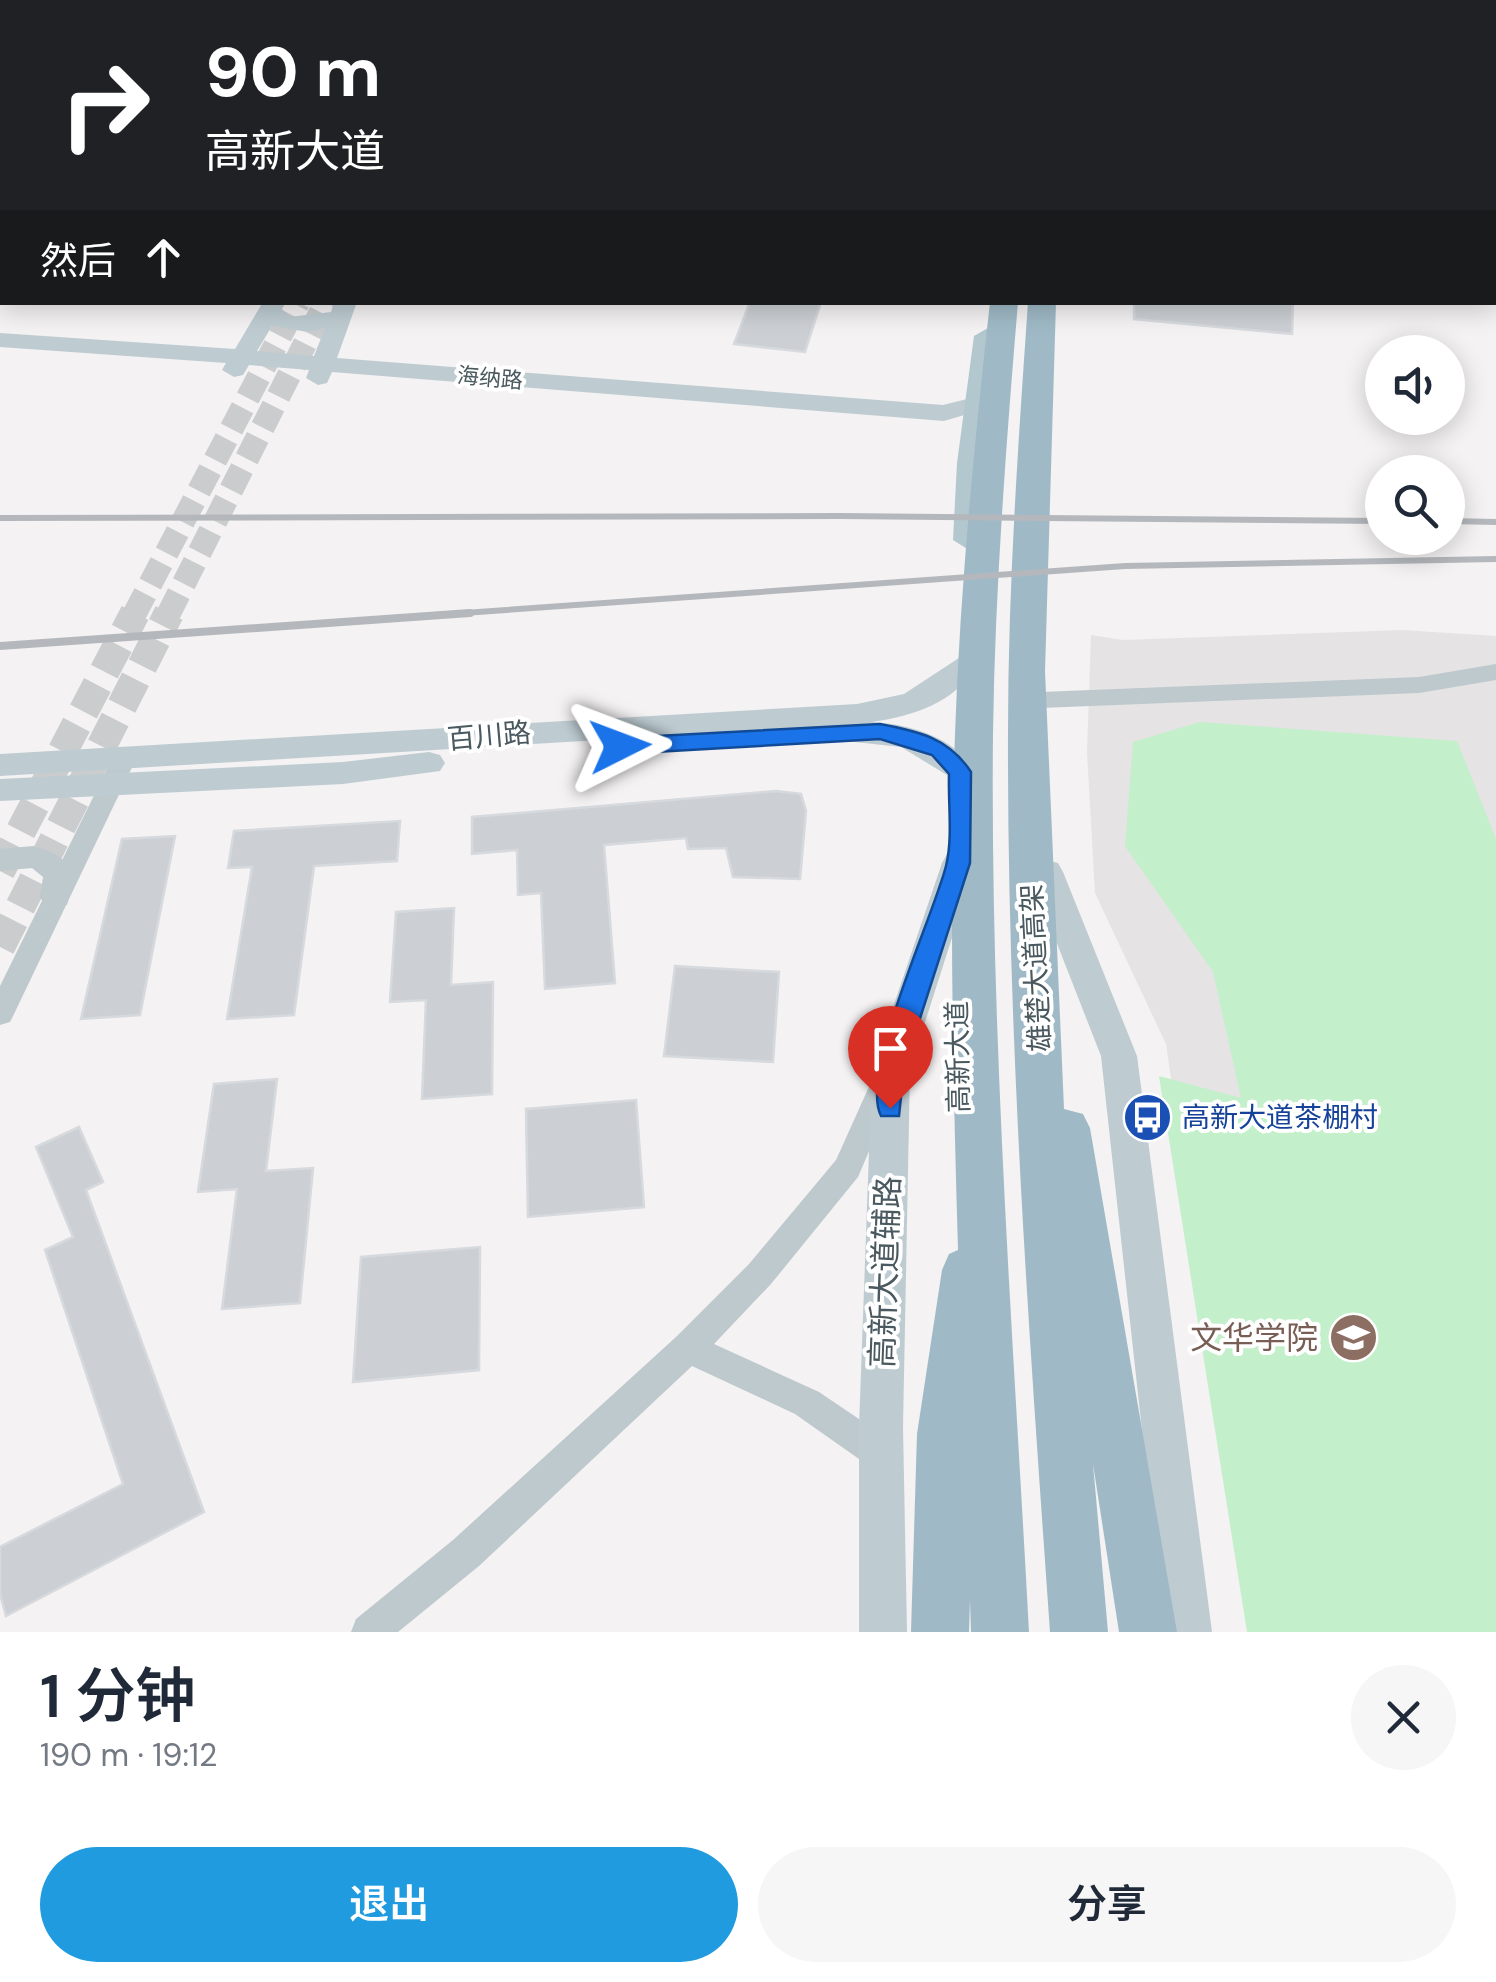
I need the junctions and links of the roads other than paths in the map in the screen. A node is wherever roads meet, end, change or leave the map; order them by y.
1 (992, 305) edge
2 (1004, 305) edge
3 (1042, 305) edge
4 (1052, 305) edge
5 (273, 306) edge
6 (342, 310) edge
7 (0, 340) edge
8 (0, 352) edge
9 (238, 363) junction
10 (321, 370) junction
11 (979, 403) junction
12 (974, 449) junction
13 (963, 658) junction
14 (1496, 672) edge
15 (1041, 700) junction
16 (118, 772) junction
17 (960, 772) junction
18 (3, 781) edge
19 (0, 860) edge
20 (958, 863) junction
21 (1046, 872) junction
22 (56, 897) junction
23 (1034, 927) junction
24 (0, 1014) edge
25 (891, 1068) junction
26 (980, 1172) junction
27 (688, 1348) junction
28 (881, 1454) junction
29 (369, 1632) edge
30 (883, 1632) edge
31 (940, 1632) edge
32 (976, 1632) edge
33 (1000, 1632) edge
34 (1079, 1632) edge
35 (1102, 1632) edge
36 (1148, 1632) edge
37 (1188, 1632) edge

1 - 11 main road, 高新大道
2 - 26 highway, 雄楚大道高架
3 - 23 highway, 雄楚大道高架
4 - 15 main road
5 - 6 main road
5 - 9 main road
6 - 10 main road
7 - 9 main road, 海纳路
8 - 9 main road, 海纳路
9 - 10 main road, 海纳路
10 - 11 main road, 海纳路
10 - 12 main road, 海纳路
11 - 12 main road, 高新大道
12 - 13 main road, 高新大道
13 - 16 main road, 百川路
13 - 17 main road, 高新大道
14 - 15 street
15 - 21 main road
16 - 17 main road, 百川路
16 - 18 main road, 百川路
16 - 22 street
17 - 20 main road, 高新大道
19 - 22 street
20 - 25 main road, 高新大道辅路
20 - 32 main road, 高新大道
21 - 35 main road
21 - 37 main road
22 - 24 street
23 - 34 highway, 雄楚大道高架
23 - 36 highway
25 - 27 street
25 - 28 main road, 高新大道辅路
26 - 31 highway
26 - 33 highway, 雄楚大道高架
27 - 28 street
27 - 29 street
28 - 30 main road, 高新大道辅路

